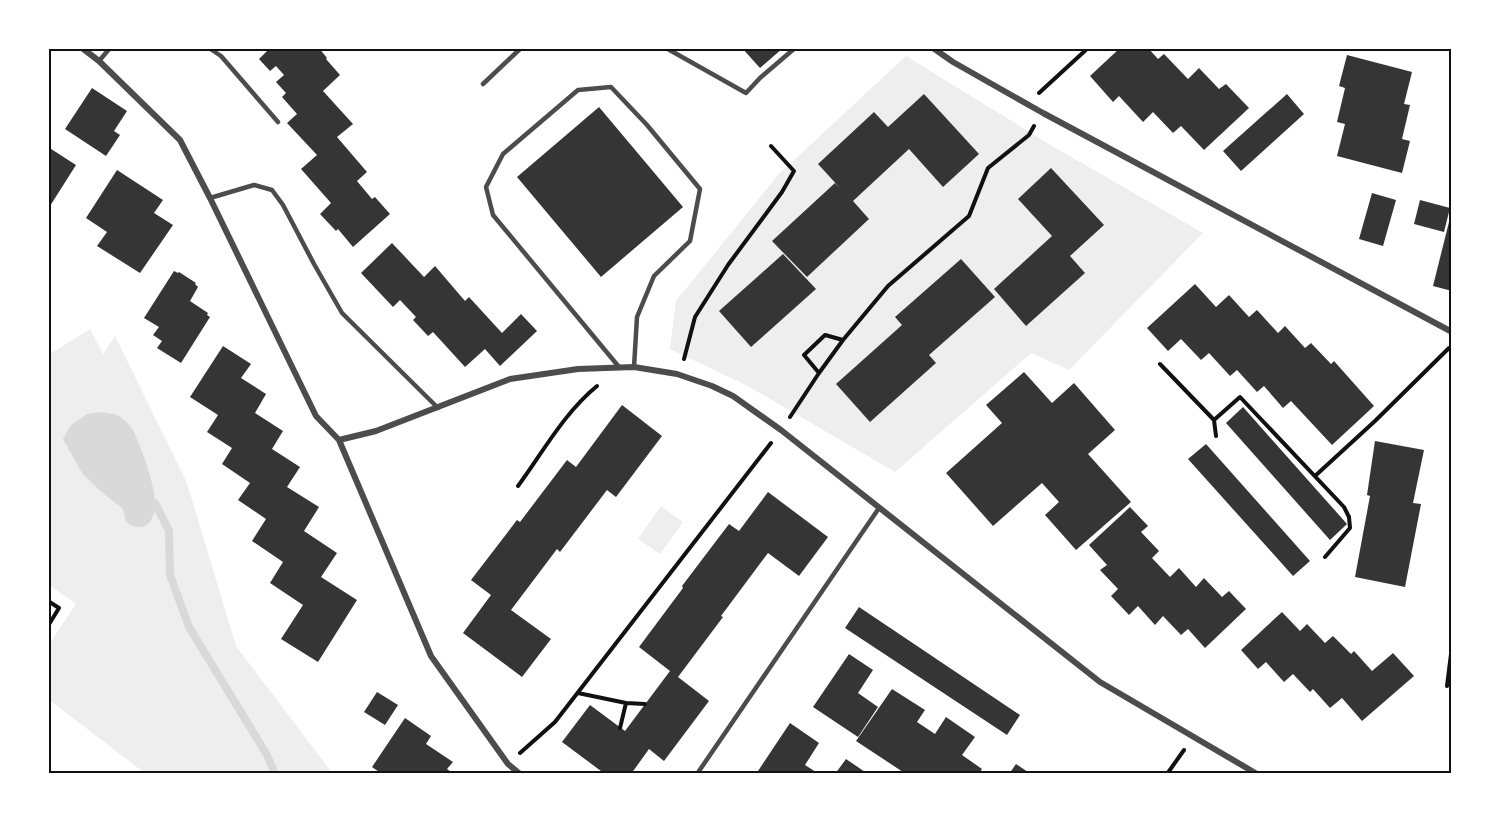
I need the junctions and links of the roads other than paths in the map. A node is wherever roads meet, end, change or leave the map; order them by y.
1 (82, 48) edge
2 (110, 48) edge
3 (209, 48) edge
4 (521, 48) edge
5 (666, 48) edge
6 (795, 48) edge
7 (933, 48) edge
8 (99, 61) junction
9 (483, 84) dead end
10 (278, 122) dead end
11 (210, 198) junction
12 (1452, 332) edge
13 (634, 367) junction
14 (619, 368) junction
15 (438, 408) junction
16 (339, 440) junction
17 (879, 508) junction
18 (520, 774) edge
19 (697, 774) edge
20 (1257, 774) edge

1 - 8 street
2 - 8 lane
3 - 10 lane
4 - 9 lane
5 - 6 lane
7 - 12 street
8 - 11 street
11 - 15 lane
11 - 16 street
13 - 14 street
13 - 14 lane
13 - 17 street
14 - 15 street
15 - 16 street
16 - 18 street
17 - 19 lane
17 - 20 street

